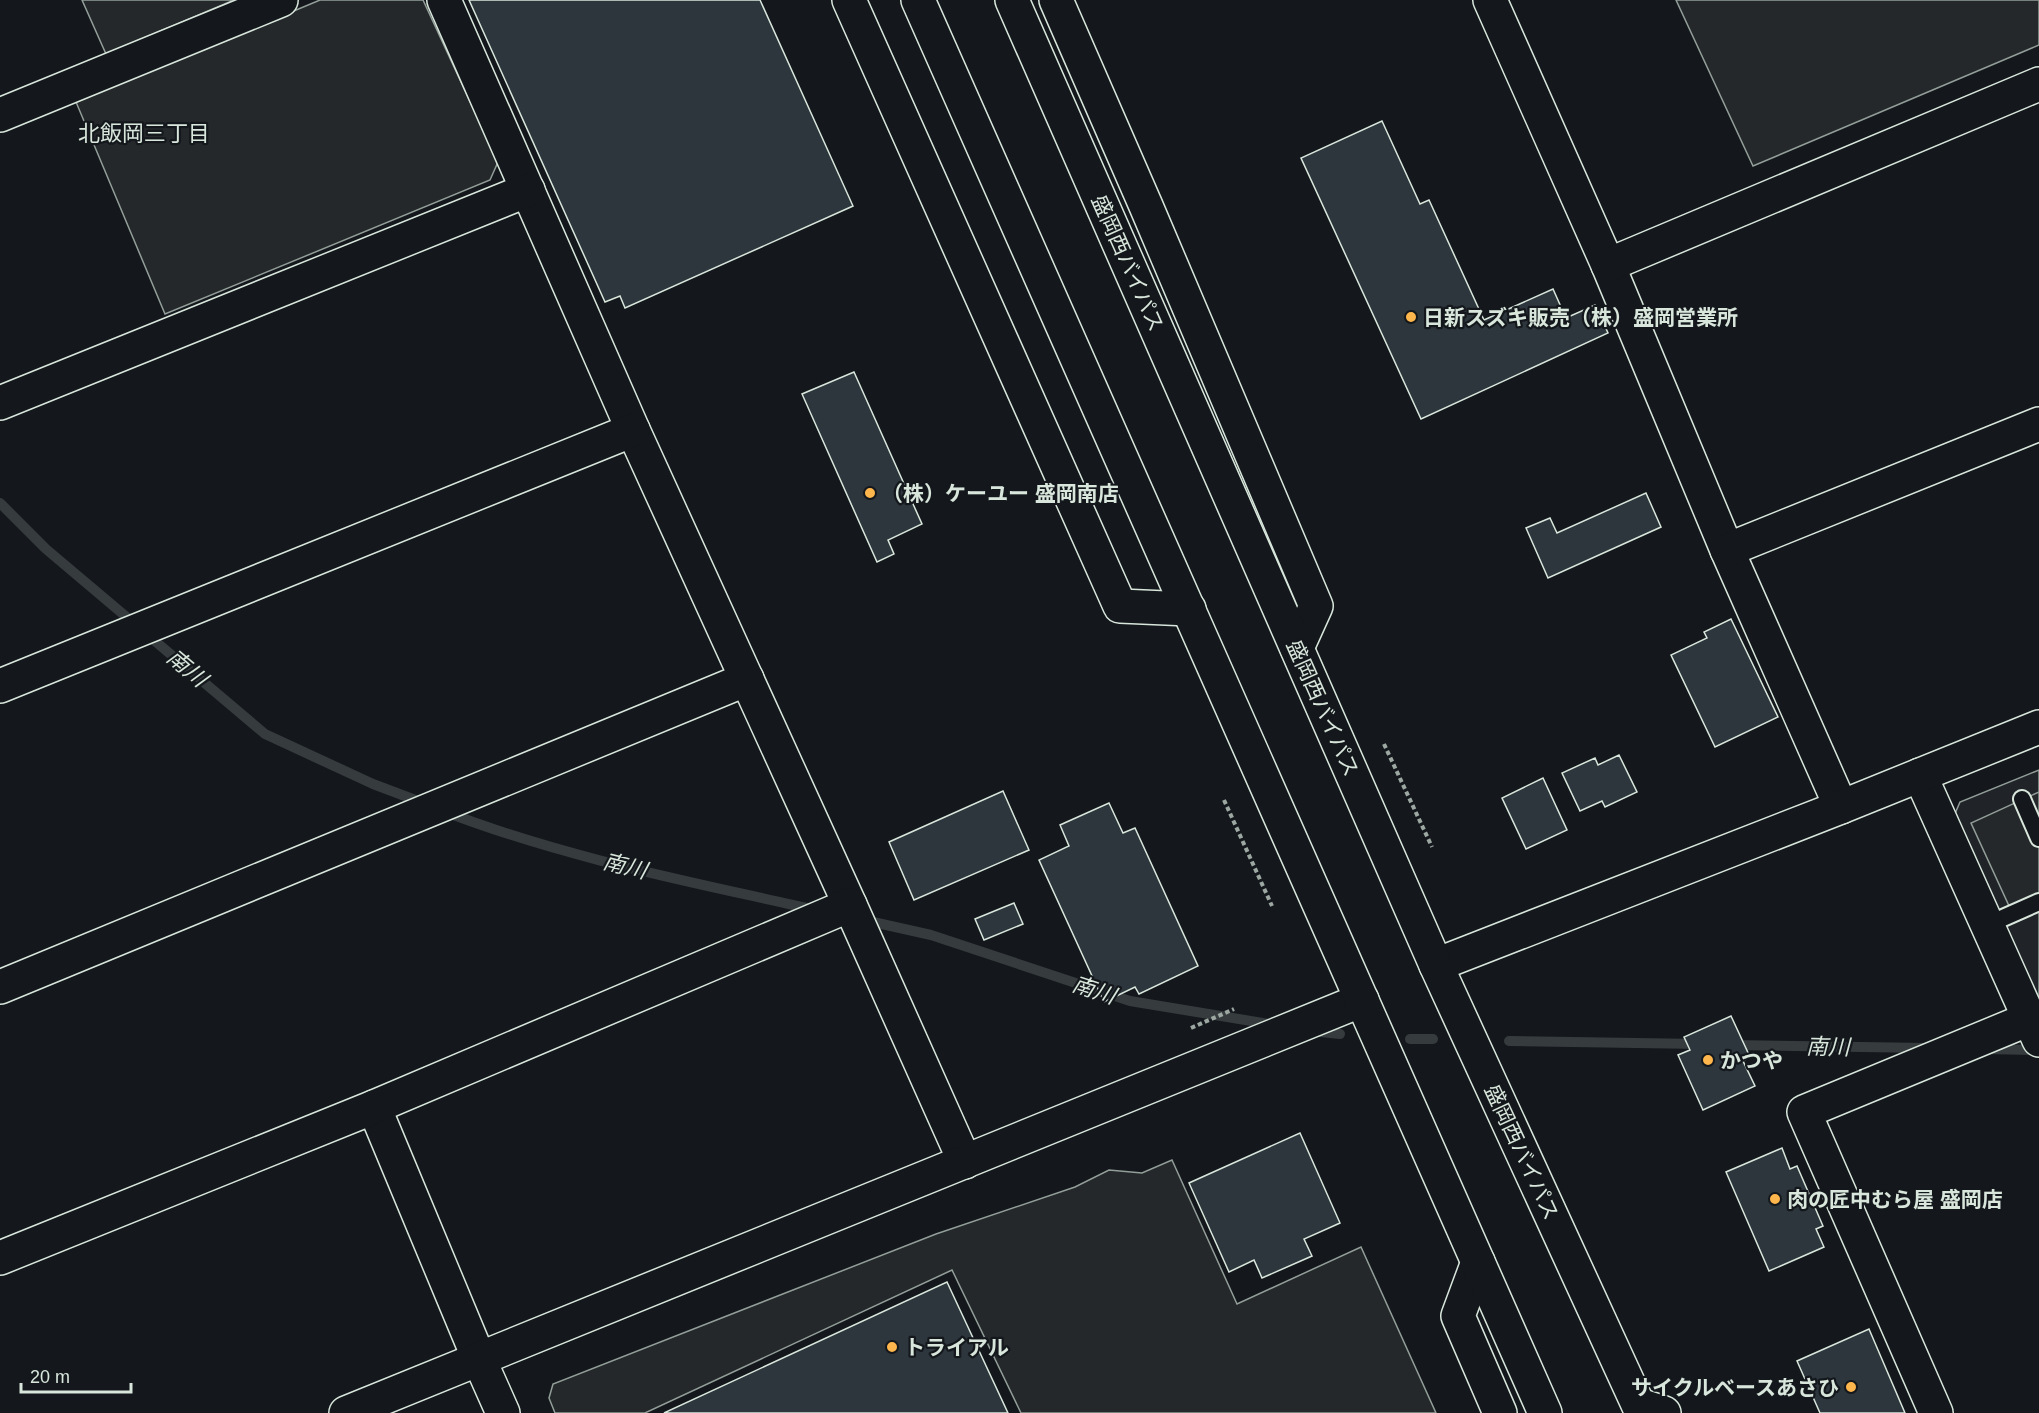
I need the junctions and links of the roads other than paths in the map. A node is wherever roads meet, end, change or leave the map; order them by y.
1 (281, 0) edge
2 (444, 0) edge
3 (849, 0) edge
4 (918, 0) edge
5 (1012, 0) edge
6 (1056, 0) edge
7 (1490, 0) edge
8 (2039, 84) edge
9 (0, 115) edge
10 (528, 190) junction
11 (1608, 265) junction
12 (0, 403) edge
13 (2039, 424) edge
14 (633, 430) junction
15 (1727, 550) junction
16 (1189, 609) junction
17 (1297, 648) junction
18 (747, 679) junction
19 (0, 686) edge
20 (2039, 727) edge
21 (1920, 775) junction
22 (2022, 800) dead end
23 (1841, 807) junction
24 (2039, 838) edge
25 (2039, 902) edge
26 (850, 905) junction
27 (1987, 925) junction
28 (1436, 965) junction
29 (0, 987) edge
30 (1362, 1000) junction
31 (2034, 1030) edge
32 (374, 1107) junction
33 (965, 1162) junction
34 (0, 1258) edge
35 (1478, 1262) junction
36 (479, 1359) junction
37 (1648, 1410) edge
38 (346, 1413) edge
39 (503, 1413) edge
40 (1500, 1413) edge
41 (1545, 1413) edge
42 (1936, 1413) edge

1 - 9 main road
2 - 10 main road
3 - 16 main road
4 - 16 main road
5 - 17 main road, 盛岡西バイパス
6 - 17 main road
7 - 11 main road
8 - 11 main road
10 - 12 main road
10 - 14 main road
11 - 15 main road
13 - 15 main road
14 - 18 main road
14 - 19 main road
15 - 23 main road
16 - 30 main road
17 - 28 main road, 盛岡西バイパス
18 - 26 main road
18 - 29 main road
20 - 21 main road
21 - 23 main road
21 - 27 main road
22 - 24 lane
23 - 28 main road
25 - 27 lane
26 - 32 main road
26 - 33 main road
27 - 31 main road
28 - 37 main road, 盛岡西バイパス
30 - 33 main road
30 - 35 main road
31 - 42 main road
32 - 34 main road
32 - 36 main road
33 - 36 main road
35 - 40 main road
35 - 41 main road
36 - 38 main road
36 - 39 main road

